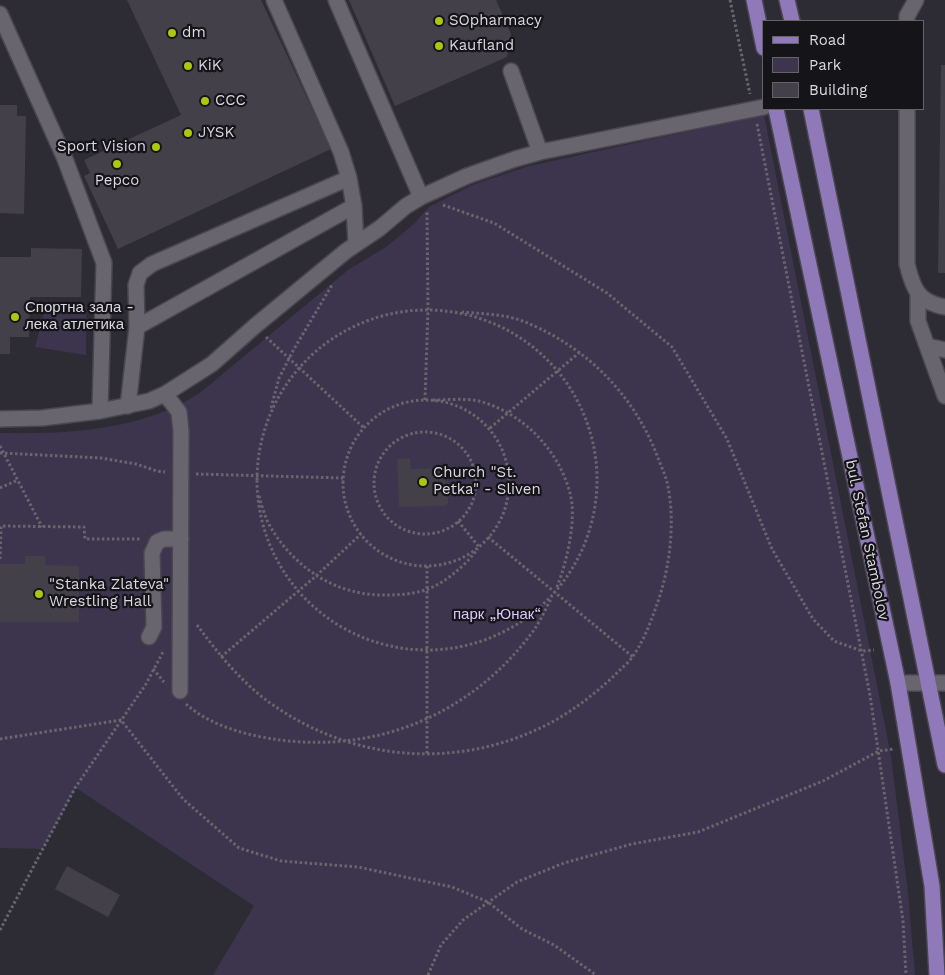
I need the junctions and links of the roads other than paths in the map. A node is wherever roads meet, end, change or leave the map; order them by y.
1 (274, 0) edge
2 (336, 0) edge
3 (754, 0) edge
4 (787, 0) edge
5 (916, 0) edge
6 (0, 14) edge
7 (792, 20) edge
8 (907, 20) edge
9 (762, 38) edge
10 (511, 71) dead end
11 (759, 108) edge
12 (776, 110) edge
13 (811, 110) edge
14 (907, 110) edge
15 (540, 152) junction
16 (349, 178) junction
17 (421, 197) junction
18 (354, 206) junction
19 (356, 244) junction
20 (918, 295) junction
21 (945, 307) edge
22 (137, 327) junction
23 (927, 346) junction
24 (945, 350) edge
25 (165, 394) junction
26 (945, 396) edge
27 (128, 406) junction
28 (100, 411) junction
29 (0, 419) edge
30 (181, 539) junction
31 (149, 637) dead end
32 (898, 683) junction
33 (929, 683) junction
34 (945, 683) edge
35 (182, 696) road end
36 (945, 765) edge
37 (936, 975) edge

1 - 16 street
2 - 17 street
3 - 9 main road
4 - 7 main road
5 - 8 street
6 - 28 street
10 - 15 street
11 - 15 street
12 - 32 main road, bul. Stefan Stambolov
13 - 33 main road
14 - 20 street
15 - 17 street
16 - 18 street
16 - 22 street
17 - 19 street
18 - 19 street
18 - 22 street
19 - 25 street
20 - 21 street
20 - 23 street
22 - 27 street
23 - 24 street
23 - 26 street
25 - 27 street
25 - 30 street
27 - 28 street
28 - 29 street
30 - 31 street
30 - 35 street
32 - 33 street
32 - 37 main road, bul. Stefan Stambolov
33 - 34 street
33 - 36 main road

